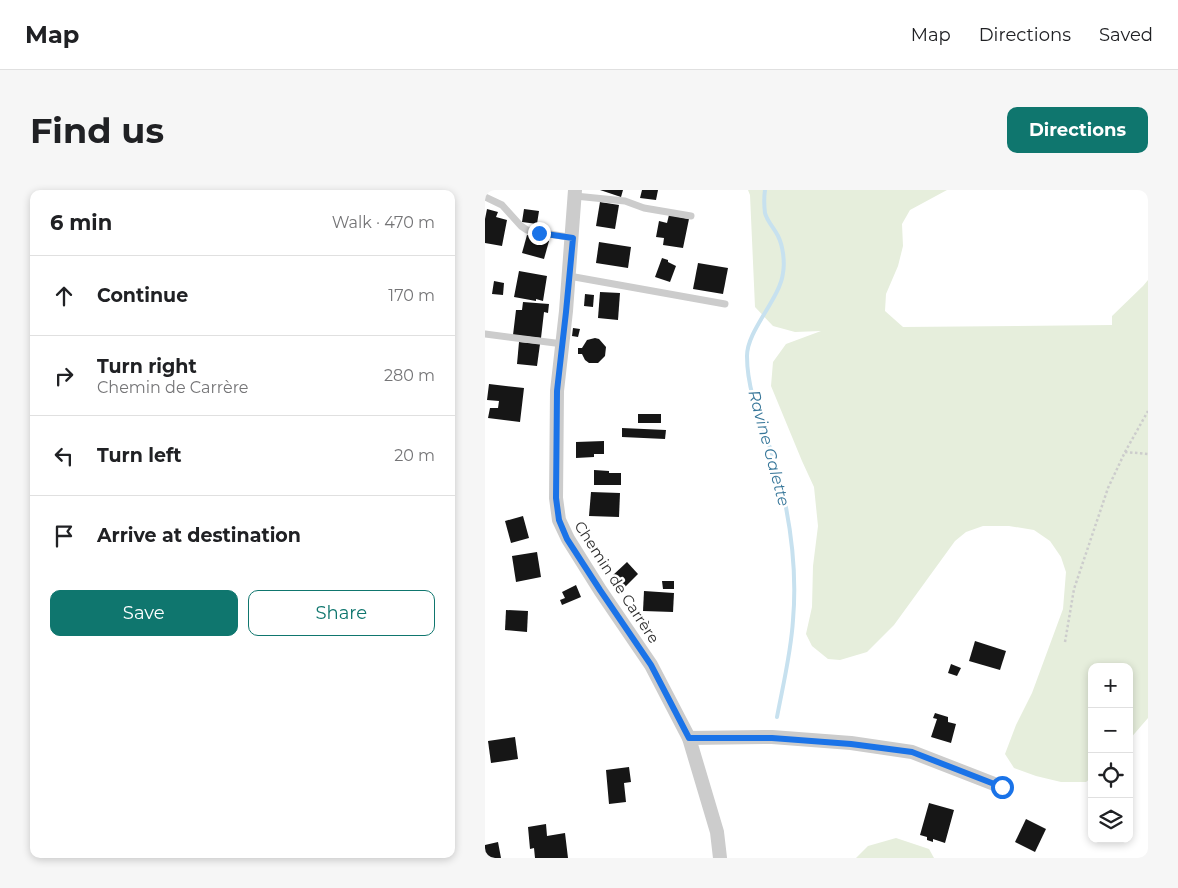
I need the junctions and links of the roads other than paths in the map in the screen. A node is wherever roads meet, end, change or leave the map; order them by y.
1 (575, 193) edge
2 (485, 196) edge
3 (691, 216) dead end
4 (573, 238) junction
5 (569, 276) junction
6 (725, 304) dead end
7 (485, 334) edge
8 (563, 344) junction
9 (689, 738) junction
10 (1002, 787) dead end
11 (720, 858) edge

1 - 3 lane
1 - 4 street, Chemin de Carrère
2 - 4 lane
4 - 5 street, Chemin de Carrère
5 - 6 lane
5 - 8 street, Chemin de Carrère
7 - 8 lane
8 - 9 street, Chemin de Carrère
9 - 10 street
9 - 11 street, Chemin de Carrère

